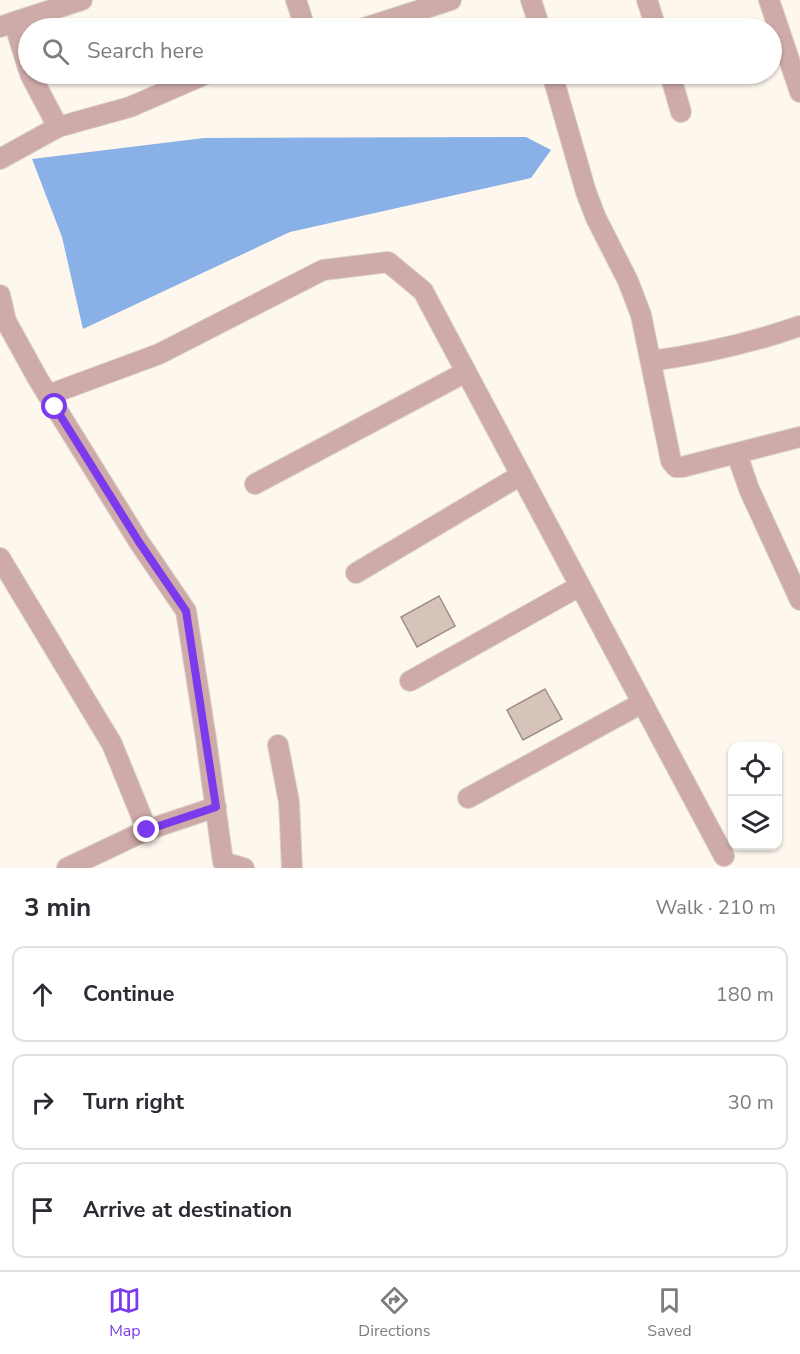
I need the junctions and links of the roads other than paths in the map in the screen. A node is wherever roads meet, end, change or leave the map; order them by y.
1 (82, 0) edge
2 (296, 0) edge
3 (451, 0) edge
4 (531, 0) edge
5 (647, 0) edge
6 (769, 0) edge
7 (415, 6) edge
8 (26, 18) edge
9 (302, 18) edge
10 (387, 18) edge
11 (537, 18) edge
12 (653, 18) edge
13 (775, 18) edge
14 (7, 24) edge
15 (782, 39) edge
16 (18, 47) edge
17 (35, 84) edge
18 (183, 84) edge
19 (555, 84) edge
20 (673, 84) edge
21 (800, 92) edge
22 (681, 112) dead end
23 (58, 127) junction
24 (0, 159) edge
25 (0, 295) edge
26 (800, 326) edge
27 (651, 361) junction
28 (466, 372) junction
29 (48, 395) junction
30 (800, 437) edge
31 (737, 454) junction
32 (521, 475) junction
33 (255, 484) dead end
34 (0, 558) edge
35 (356, 573) dead end
36 (580, 586) junction
37 (800, 600) edge
38 (410, 681) dead end
39 (642, 703) junction
40 (278, 745) dead end
41 (468, 798) dead end
42 (216, 807) junction
43 (147, 830) junction
44 (724, 856) dead end
45 (67, 868) edge
46 (244, 868) edge
47 (292, 868) edge

1 - 8 street
2 - 9 street
3 - 7 street
4 - 11 street
5 - 12 street
6 - 13 street
7 - 10 street
14 - 16 street
15 - 21 street
17 - 23 street
18 - 23 street
19 - 27 street
20 - 22 street
23 - 24 street
25 - 29 street
26 - 27 street
27 - 31 street
28 - 29 street
28 - 32 street
28 - 33 street
29 - 42 street
30 - 31 street
31 - 37 street
32 - 35 street
32 - 36 street
34 - 43 street
36 - 38 street
36 - 39 street
39 - 41 street
39 - 44 street
40 - 47 street
42 - 43 street
42 - 46 street
43 - 45 street

